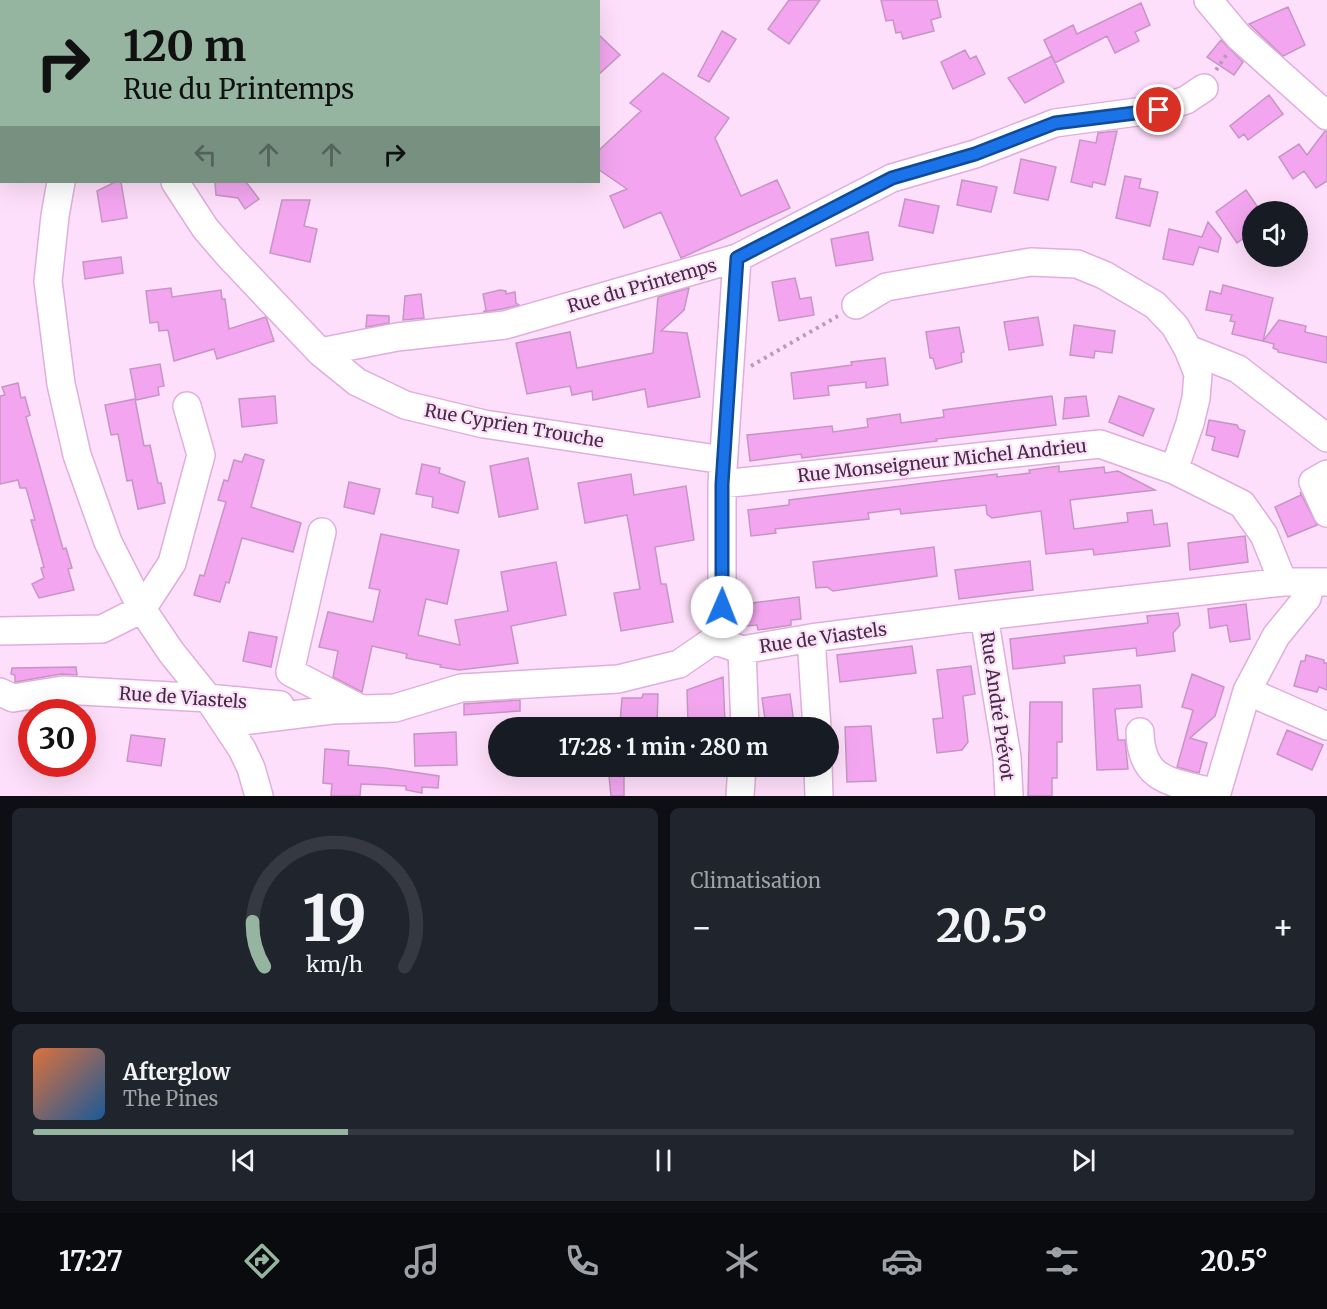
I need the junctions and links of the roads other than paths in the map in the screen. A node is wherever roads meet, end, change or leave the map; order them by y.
1 (1208, 0) edge
2 (1204, 88) road end
3 (1327, 117) edge
4 (62, 183) edge
5 (176, 183) edge
6 (737, 258) junction
7 (856, 305) road end
8 (1188, 348) junction
9 (320, 352) junction
10 (187, 406) dead end
11 (1327, 438) edge
12 (1174, 471) junction
13 (723, 472) junction
14 (1327, 474) edge
15 (1327, 513) edge
16 (322, 532) dead end
17 (1283, 582) junction
18 (1319, 582) edge
19 (142, 609) junction
20 (984, 616) junction
21 (0, 631) edge
22 (811, 638) junction
23 (714, 639) junction
24 (742, 650) junction
25 (1247, 691) junction
26 (0, 692) edge
27 (207, 698) junction
28 (332, 710) junction
29 (362, 710) junction
30 (745, 717) edge
31 (816, 717) edge
32 (226, 723) junction
33 (1327, 726) edge
34 (1140, 732) dead end
35 (741, 777) edge
36 (818, 777) edge
37 (1216, 795) edge
38 (259, 796) edge
39 (740, 796) edge
40 (819, 796) edge
41 (1009, 796) edge

1 - 3 street
2 - 6 street, Rue du Printemps
4 - 19 street
5 - 9 street
6 - 9 street, Rue du Printemps
6 - 13 street
7 - 8 street
8 - 11 street
8 - 12 street
9 - 13 street, Rue Cyprien Trouche
10 - 19 street
12 - 13 street, Rue Monseigneur Michel Andrieu
12 - 17 street, Rue Monseigneur Michel Andrieu
13 - 23 street
14 - 15 street
16 - 29 street
17 - 18 street, Rue de Viastels
17 - 20 street, Rue de Viastels
18 - 25 street
19 - 21 street
19 - 27 street
20 - 22 street, Rue de Viastels
20 - 41 street, Rue André Prévot
22 - 24 street, Rue de Viastels
22 - 31 street
23 - 24 street, Rue de Viastels
23 - 29 street, Rue de Viastels
24 - 30 street
25 - 33 street
25 - 37 street
26 - 27 street, Rue de Viastels
27 - 28 street, Rue de Viastels
27 - 32 street
28 - 29 street, Rue de Viastels
28 - 32 street, Rue de Viastels
32 - 38 street
34 - 37 street
35 - 39 street
36 - 40 street

